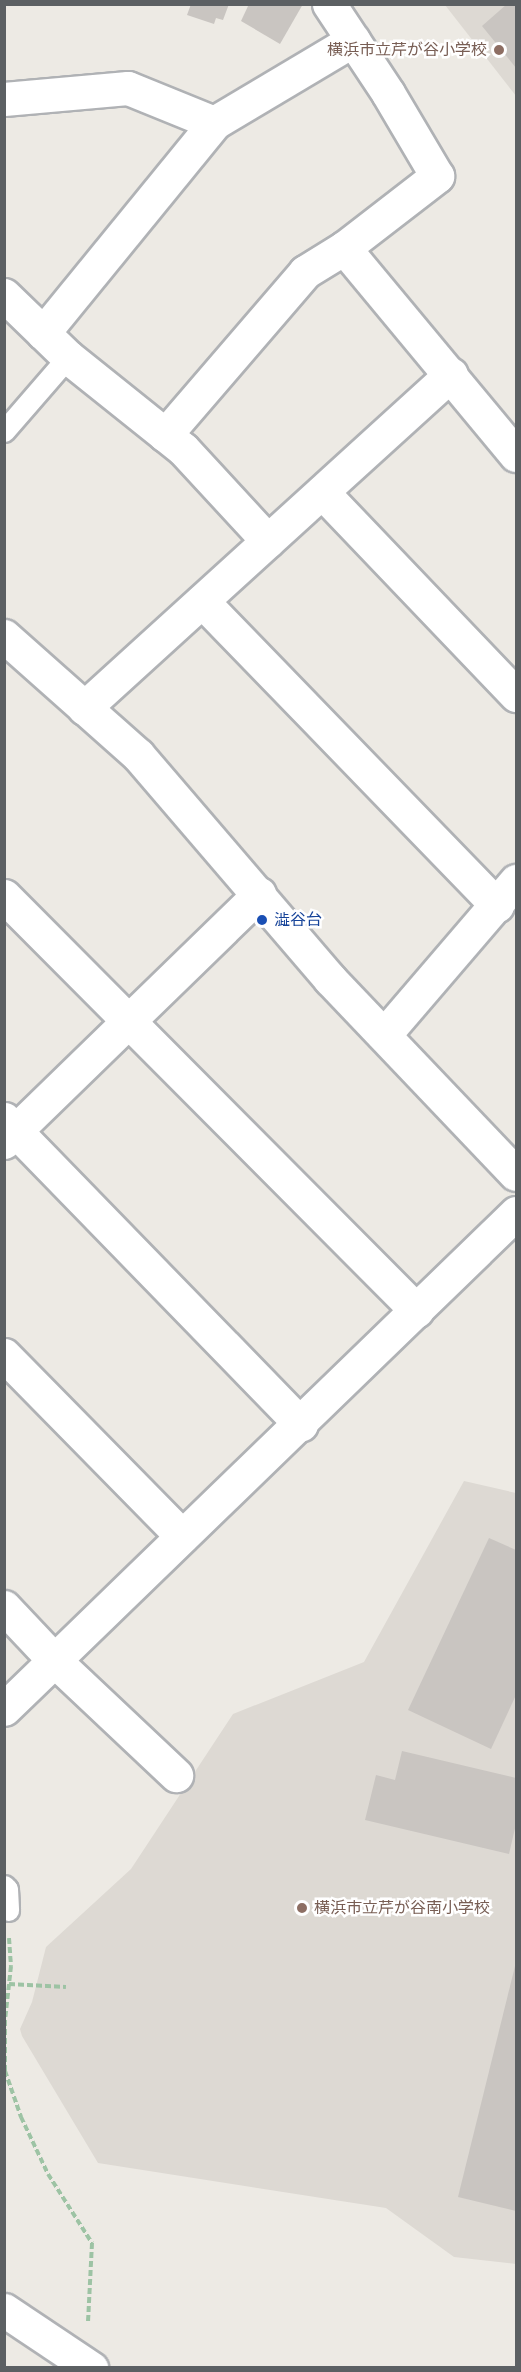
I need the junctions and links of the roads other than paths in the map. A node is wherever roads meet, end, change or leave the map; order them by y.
1 (329, 4) edge
2 (353, 40) junction
3 (4, 99) edge
4 (214, 123) junction
5 (344, 248) junction
6 (4, 295) edge
7 (43, 333) junction
8 (68, 357) junction
9 (451, 374) junction
10 (4, 431) edge
11 (165, 435) junction
12 (516, 455) edge
13 (322, 492) junction
14 (268, 541) junction
15 (202, 601) junction
16 (4, 636) edge
17 (516, 695) edge
18 (84, 708) junction
19 (507, 893) edge
20 (259, 894) junction
21 (4, 896) edge
22 (127, 1022) junction
23 (384, 1035) junction
24 (8, 1130) edge
25 (516, 1174) edge
26 (516, 1214) edge
27 (417, 1311) junction
28 (4, 1355) edge
29 (301, 1424) junction
30 (182, 1536) junction
31 (4, 1607) edge
32 (54, 1660) junction
33 (4, 1709) edge
34 (176, 1775) dead end
35 (4, 1886) edge
36 (8, 1910) dead end
37 (4, 2310) edge
38 (86, 2357) edge

1 - 2 street
2 - 4 street
2 - 5 street
3 - 4 street
4 - 7 street
5 - 9 street
5 - 11 street
6 - 7 street
7 - 8 street
8 - 10 lane
8 - 11 street
9 - 12 street
9 - 13 street
11 - 14 street
13 - 14 street
13 - 17 street
14 - 15 street
15 - 18 street
15 - 19 street
16 - 18 street
18 - 20 street
19 - 23 street
20 - 22 street
20 - 23 street
21 - 22 street
22 - 24 street
22 - 27 street
23 - 25 street
24 - 29 street
26 - 27 street
27 - 29 street
28 - 30 street
29 - 30 street
30 - 32 street
31 - 32 street
32 - 33 street
32 - 34 street
35 - 36 lane
37 - 38 street

